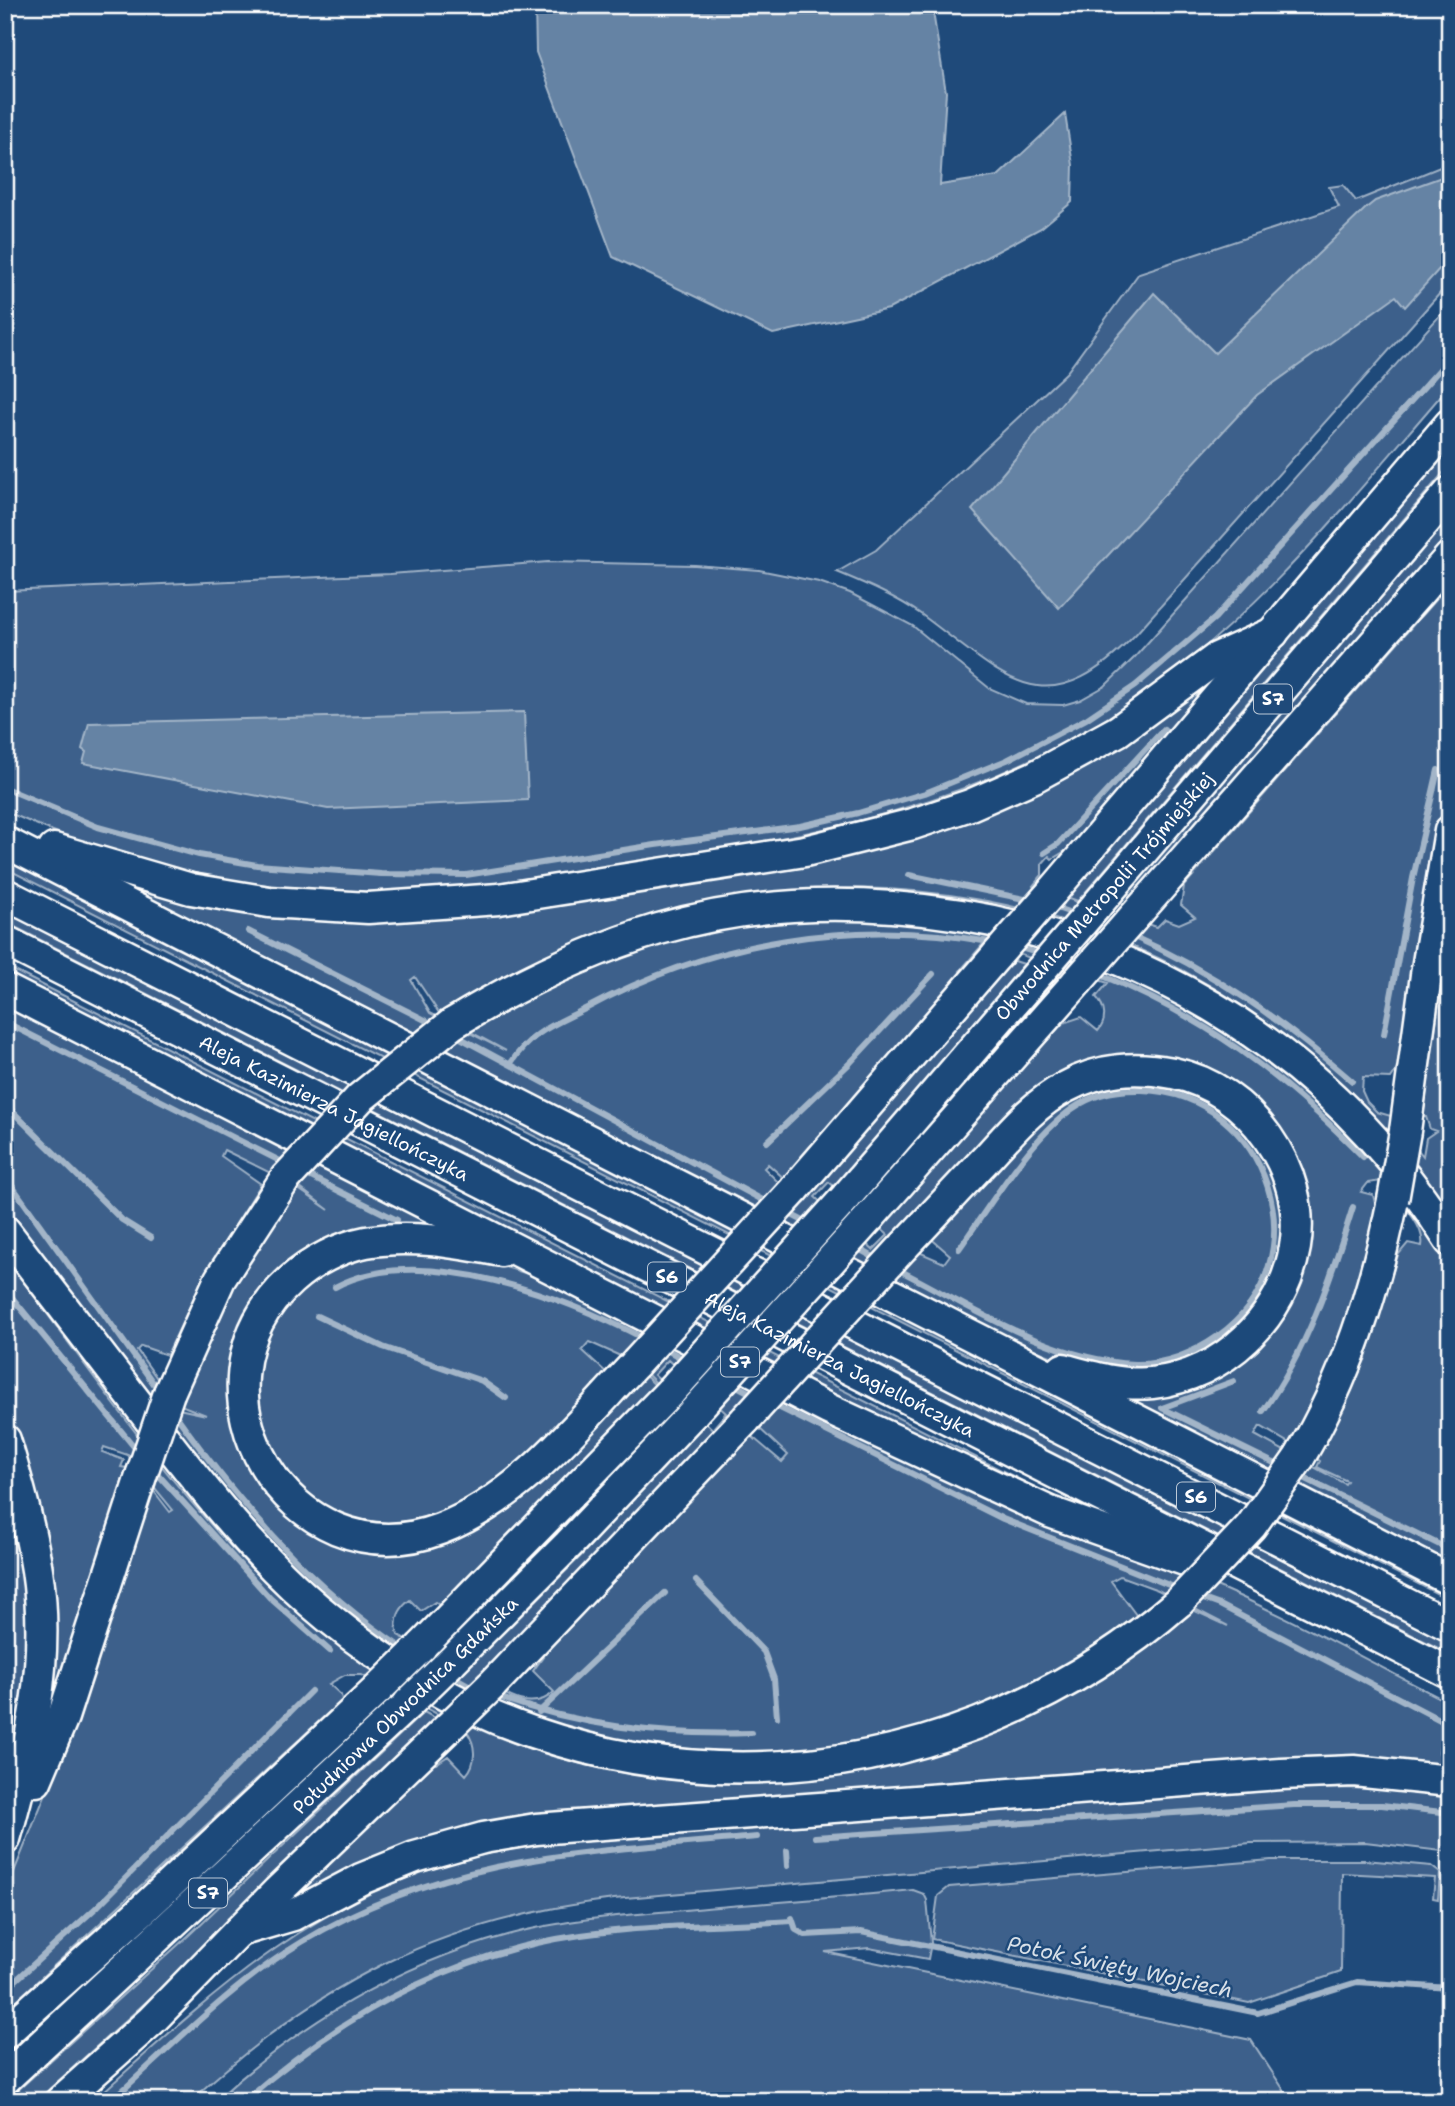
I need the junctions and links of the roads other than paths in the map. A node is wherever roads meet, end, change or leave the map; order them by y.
1 (1450, 424) edge
2 (1450, 492) edge
3 (1450, 557) edge
4 (1273, 633) junction
5 (1450, 831) edge
6 (5, 832) edge
7 (5, 842) edge
8 (5, 894) edge
9 (5, 941) edge
10 (5, 989) edge
11 (5, 1231) edge
12 (1450, 1241) edge
13 (523, 1255) junction
14 (757, 1298) joint
15 (785, 1312) joint
16 (1009, 1353) junction
17 (5, 1440) edge
18 (1450, 1580) edge
19 (1329, 1612) junction
20 (1450, 1626) edge
21 (1450, 1673) edge
22 (1450, 1781) edge
23 (5, 1839) edge
24 (5, 1852) edge
25 (239, 1931) junction
26 (5, 2033) edge
27 (5, 2079) edge
28 (61, 2101) edge

1 - 4 highway
2 - 14 highway, Obwodnica Metropolii Trójmiejskiej / S7, bridge
3 - 15 highway, Obwodnica Metropolii Trójmiejskiej / S7, bridge
4 - 6 highway
4 - 13 highway, bridge
5 - 11 highway, bridge
7 - 16 highway
8 - 20 highway, S6
9 - 19 highway, Aleja Kazimierza Jagiellończyka / S6
10 - 13 highway
12 - 24 highway, bridge
13 - 19 highway
14 - 26 highway, Południowa Obwodnica Gdańska / S7, bridge
15 - 27 highway, Południowa Obwodnica Gdańska / S7, bridge
16 - 18 highway
16 - 25 highway, bridge
17 - 23 highway
19 - 21 highway, Aleja Kazimierza Jagiellończyka / S6
22 - 25 highway
25 - 28 highway

